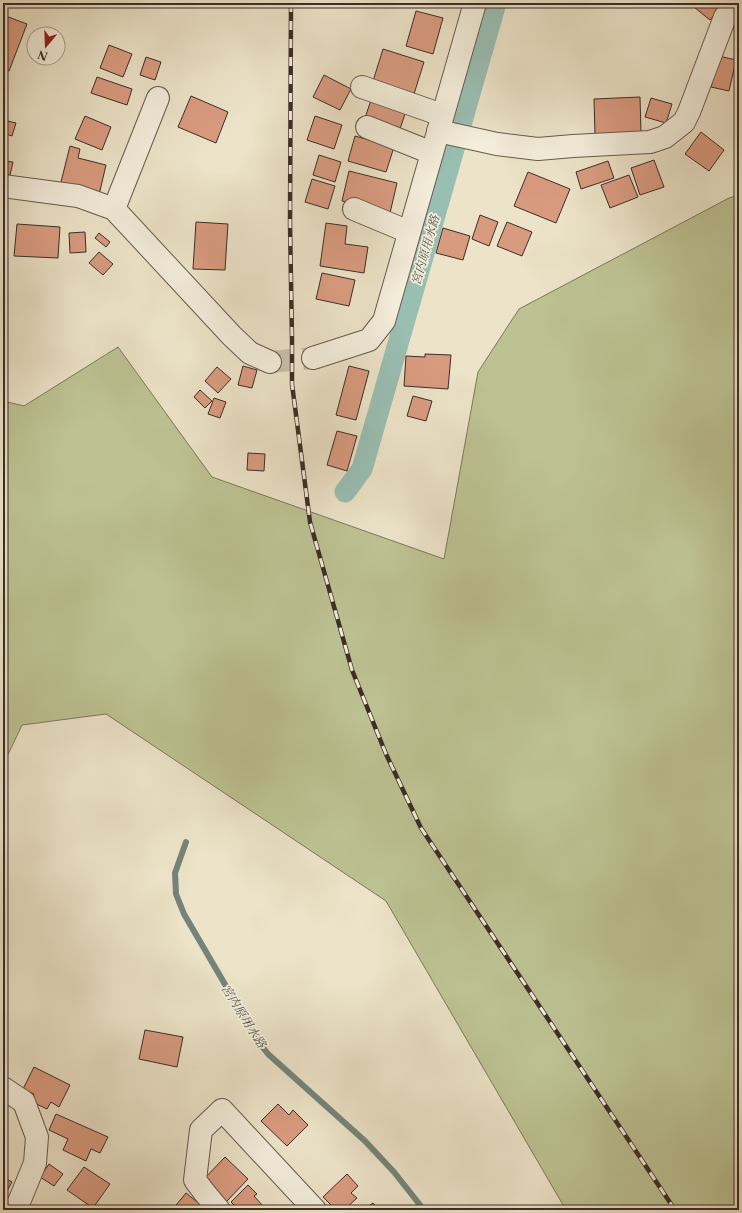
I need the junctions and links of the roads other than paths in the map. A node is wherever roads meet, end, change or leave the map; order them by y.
1 (475, 3) edge
2 (739, 4) edge
3 (362, 87) dead end
4 (158, 98) dead end
5 (442, 126) junction
6 (367, 127) dead end
7 (432, 153) junction
8 (3, 186) edge
9 (114, 209) junction
10 (354, 209) dead end
11 (409, 232) junction
12 (313, 358) tunnel mouth
13 (270, 362) tunnel mouth
14 (3, 1088) edge
15 (13, 1210) edge
16 (219, 1210) edge
17 (315, 1210) edge

1 - 5 street
2 - 5 street
3 - 5 street
4 - 9 street
5 - 7 street
6 - 7 street
7 - 11 street
8 - 9 street
9 - 13 street
10 - 11 street
11 - 12 street
14 - 15 street
16 - 17 street

